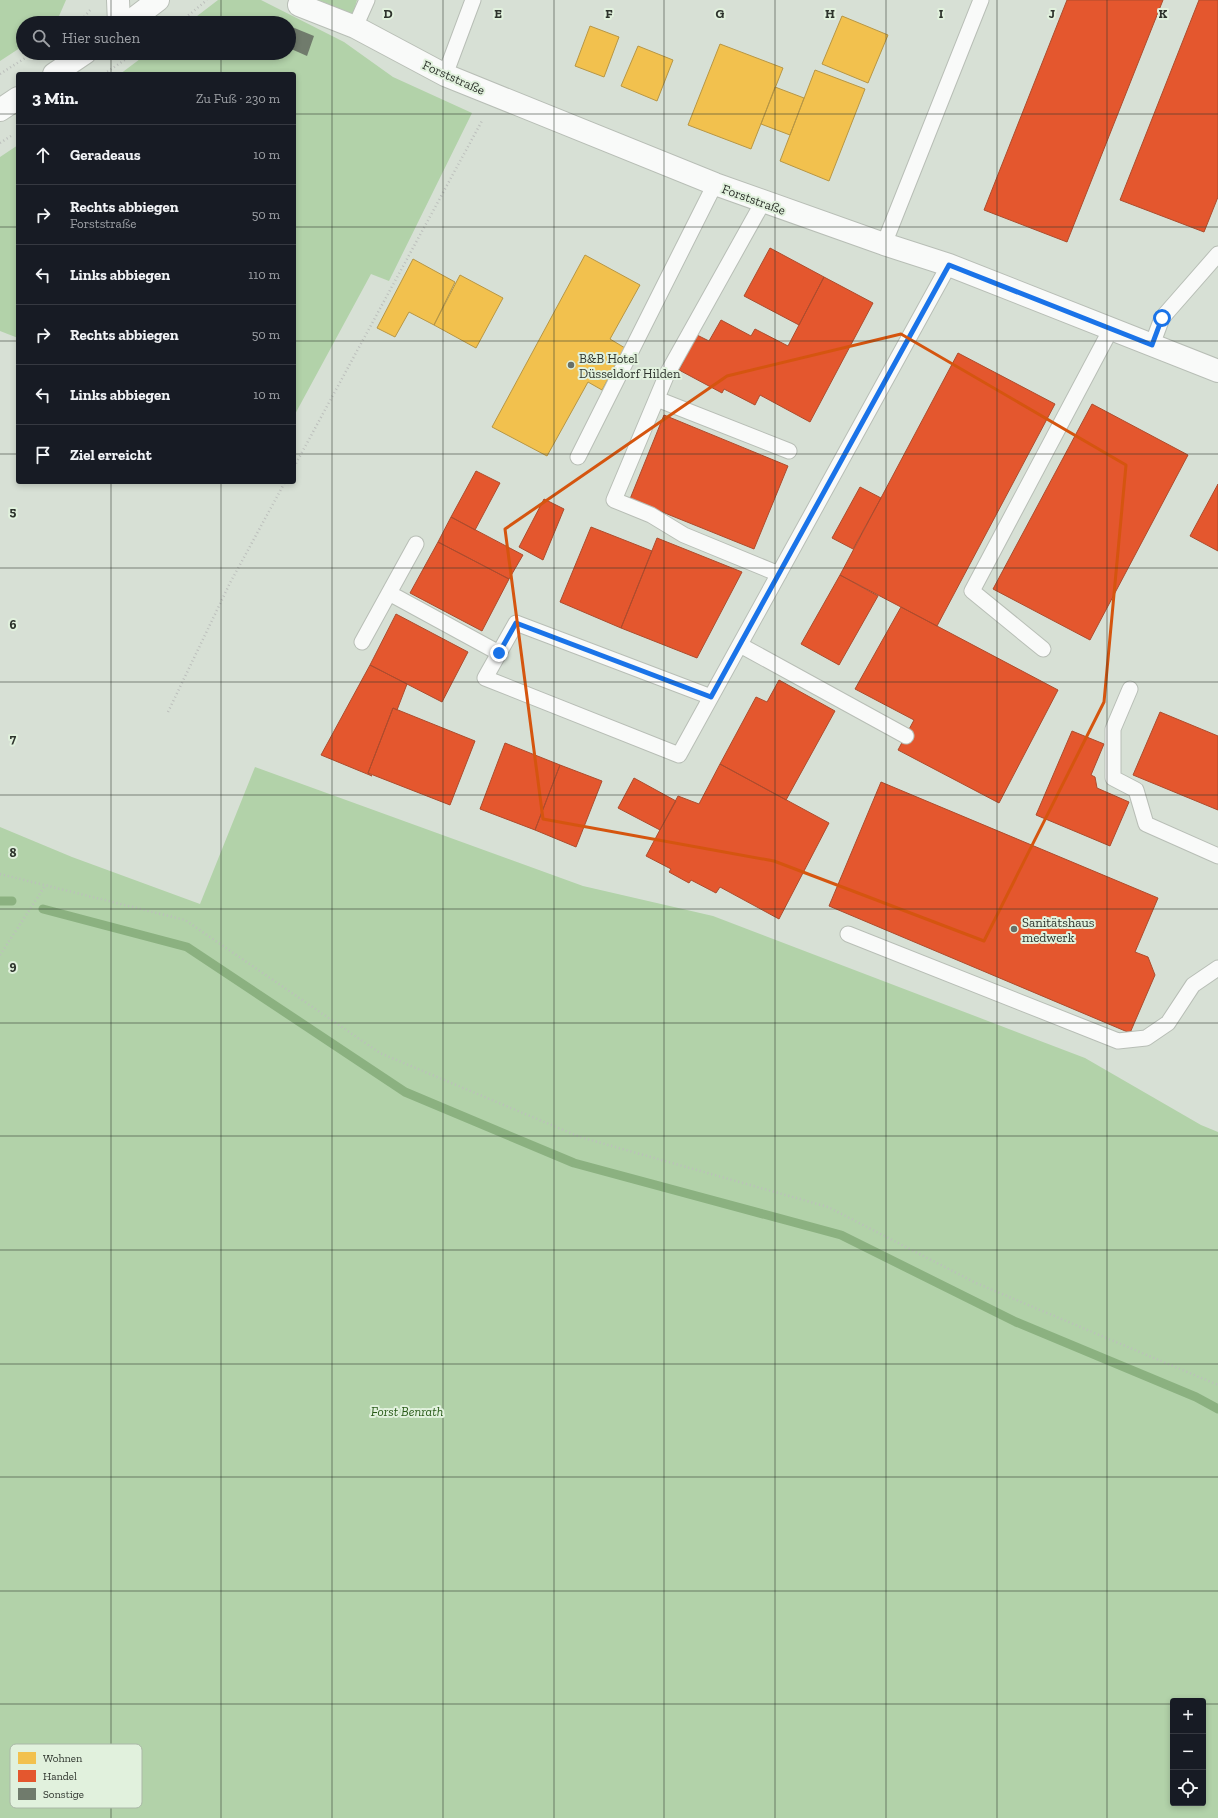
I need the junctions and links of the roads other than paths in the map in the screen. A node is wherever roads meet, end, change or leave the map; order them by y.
1 (118, 0) edge
2 (158, 0) edge
3 (367, 0) edge
4 (473, 0) edge
5 (981, 0) edge
6 (299, 5) dead end
7 (118, 16) edge
8 (137, 16) edge
9 (355, 27) junction
10 (75, 60) edge
11 (57, 72) edge
12 (445, 75) junction
13 (16, 99) edge
14 (0, 110) edge
15 (715, 184) junction
16 (763, 202) junction
17 (884, 244) junction
18 (1218, 254) edge
19 (949, 265) junction
20 (1111, 329) junction
21 (1152, 345) junction
22 (1218, 371) edge
23 (656, 399) junction
24 (789, 451) dead end
25 (578, 457) dead end
26 (416, 544) dead end
27 (779, 574) junction
28 (389, 593) junction
29 (362, 642) dead end
30 (740, 644) junction
31 (1043, 648) dead end
32 (499, 653) junction
33 (1130, 689) dead end
34 (711, 697) junction
35 (906, 736) dead end
36 (1218, 856) edge
37 (848, 934) dead end
38 (1218, 968) edge

1 - 7 street
2 - 8 street
3 - 9 lane
4 - 12 lane
5 - 17 lane
6 - 9 street, Forststraße
9 - 12 street, Forststraße
10 - 11 street
12 - 15 street, Forststraße
13 - 14 street
15 - 16 street, Forststraße
15 - 25 lane
16 - 17 street, Forststraße
16 - 23 lane
17 - 19 street, Forststraße
18 - 21 lane
19 - 20 street, Forststraße
19 - 27 lane
20 - 21 street, Forststraße
20 - 31 lane
21 - 22 street, Forststraße
23 - 24 lane
23 - 27 lane
26 - 28 lane
27 - 30 lane
28 - 29 lane
28 - 32 lane
30 - 34 lane
30 - 35 lane
32 - 34 lane
32 - 34 lane
33 - 36 lane
37 - 38 lane

